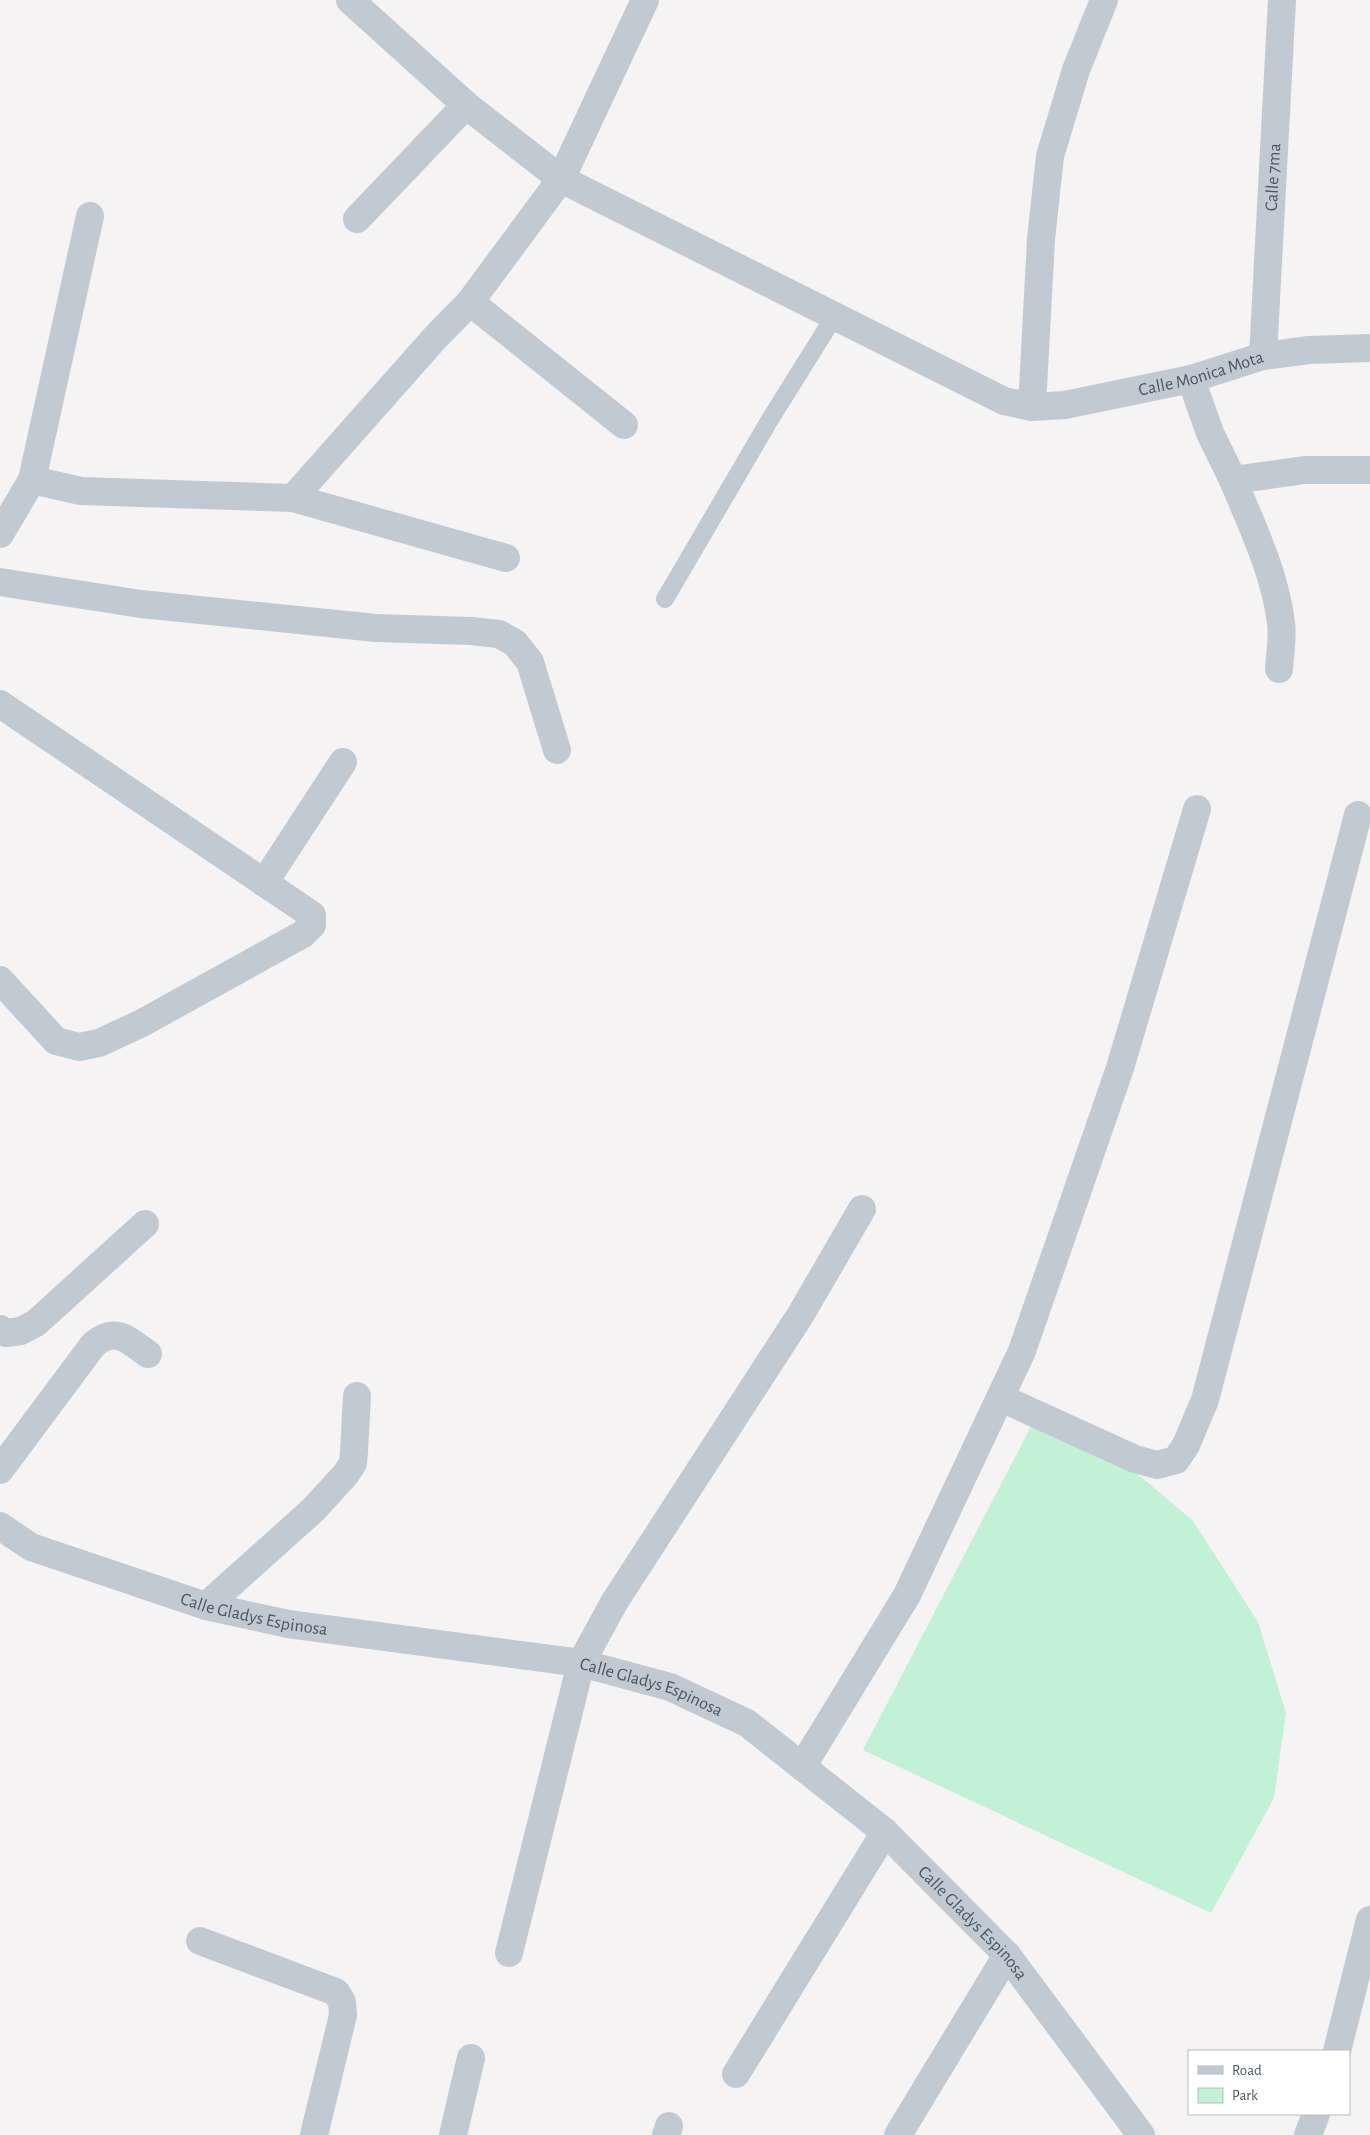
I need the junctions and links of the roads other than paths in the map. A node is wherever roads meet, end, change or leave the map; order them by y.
1 (350, 0) edge
2 (1104, 0) edge
3 (1282, 0) edge
4 (642, 1) edge
5 (466, 105) junction
6 (561, 180) junction
7 (90, 216) dead end
8 (357, 219) dead end
9 (470, 302) junction
10 (834, 317) junction
11 (1370, 348) edge
12 (1263, 356) junction
13 (1191, 379) junction
14 (1032, 407) junction
15 (624, 425) dead end
16 (1370, 470) edge
17 (32, 480) junction
18 (1233, 480) junction
19 (293, 498) junction
20 (0, 534) edge
21 (506, 558) dead end
22 (0, 582) edge
23 (665, 599) dead end
24 (1279, 669) dead end
25 (0, 704) edge
26 (557, 750) dead end
27 (343, 762) dead end
28 (1197, 809) dead end
29 (1358, 814) dead end
30 (264, 883) junction
31 (0, 980) edge
32 (862, 1209) dead end
33 (145, 1224) dead end
34 (0, 1330) edge
35 (148, 1354) dead end
36 (357, 1396) dead end
37 (1001, 1398) junction
38 (0, 1470) edge
39 (0, 1526) edge
40 (206, 1606) junction
41 (581, 1663) junction
42 (802, 1767) junction
43 (885, 1832) junction
44 (1370, 1920) edge
45 (200, 1941) dead end
46 (509, 1952) dead end
47 (1007, 1955) junction
48 (1337, 2050) edge
49 (471, 2058) dead end
50 (736, 2074) dead end
51 (1316, 2115) edge
52 (314, 2135) edge
53 (452, 2135) edge
54 (898, 2135) edge
55 (1141, 2135) edge
56 (1308, 2135) edge

1 - 5 street, Calle Monica Mota
2 - 14 street
3 - 12 street, Calle 7ma
4 - 6 street
5 - 6 street, Calle Monica Mota
5 - 8 street
6 - 9 street
6 - 10 street, Calle Monica Mota
7 - 17 street
9 - 15 street
9 - 19 street
10 - 14 street, Calle Monica Mota
10 - 23 lane
11 - 12 street, Calle Monica Mota
12 - 13 street, Calle Monica Mota
13 - 14 street, Calle Monica Mota
13 - 18 street
16 - 18 street
17 - 19 street
17 - 20 street
18 - 24 street
19 - 21 street
22 - 26 street
25 - 30 street
27 - 30 street
28 - 37 street
29 - 37 street
30 - 31 street
32 - 41 street
33 - 34 street
35 - 38 street
36 - 40 street
37 - 42 street
39 - 40 street, Calle Gladys Espinosa
40 - 41 street, Calle Gladys Espinosa
41 - 42 street, Calle Gladys Espinosa
41 - 46 street
42 - 43 street, Calle Gladys Espinosa
43 - 47 street, Calle Gladys Espinosa
43 - 50 street
44 - 48 street
45 - 52 street
47 - 54 street
47 - 55 street, Calle Gladys Espinosa
49 - 53 street
51 - 56 street

